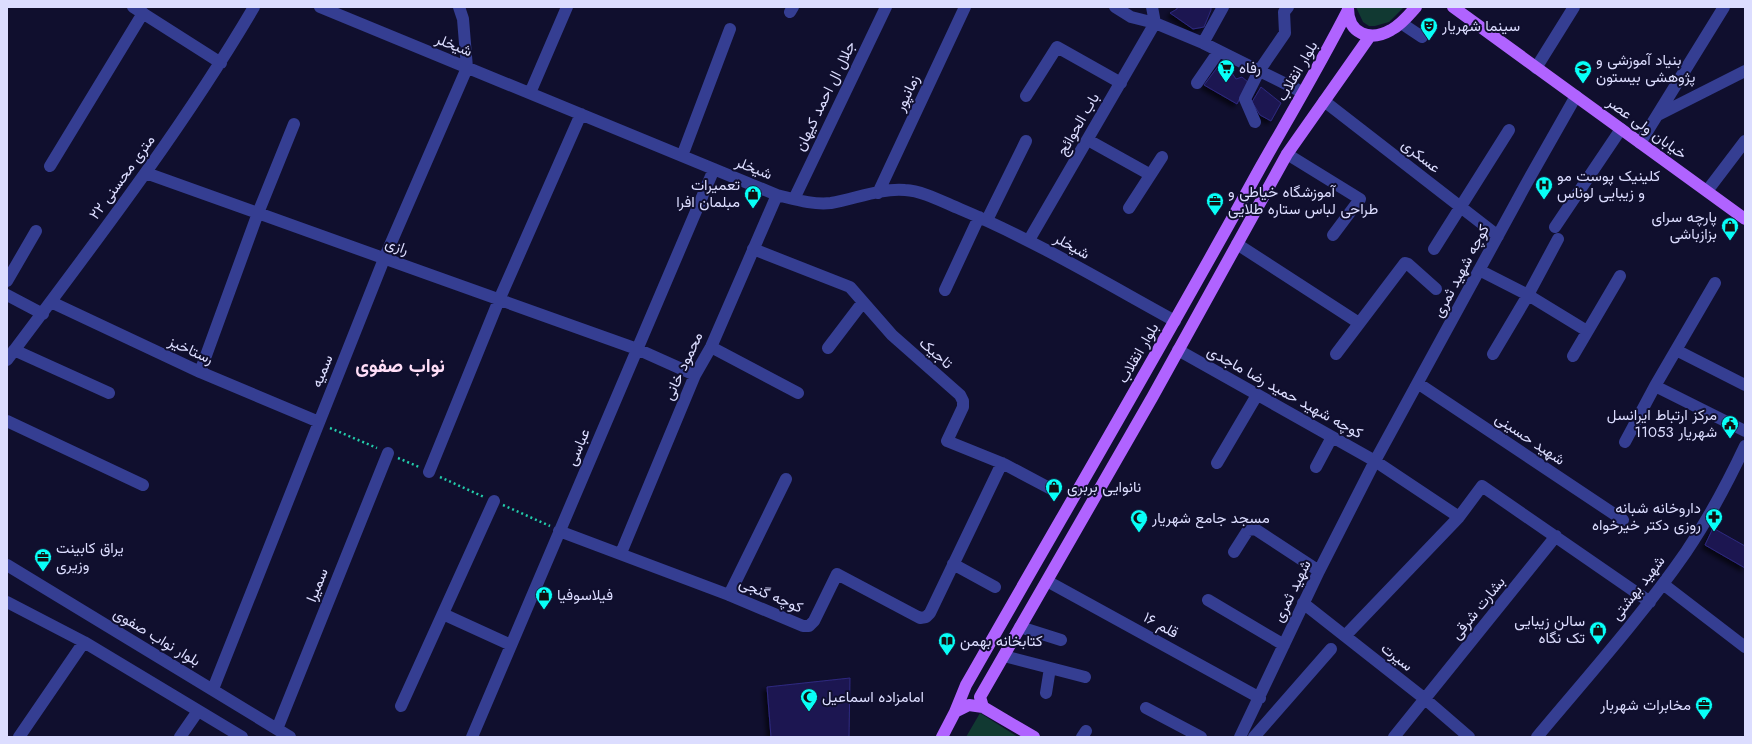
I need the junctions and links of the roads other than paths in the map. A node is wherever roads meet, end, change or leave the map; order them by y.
1 (254, 7) edge
2 (320, 7) edge
3 (459, 7) edge
4 (567, 7) edge
5 (886, 7) edge
6 (965, 7) edge
7 (1115, 7) edge
8 (1152, 7) edge
9 (1223, 7) edge
10 (1288, 7) edge
11 (1416, 7) edge
12 (1574, 7) edge
13 (1724, 7) edge
14 (1348, 9) edge
15 (1458, 9) edge
16 (138, 10) edge
17 (1155, 23) junction
18 (1401, 23) junction
19 (730, 30) dead end
20 (1370, 36) junction
21 (1422, 37) dead end
22 (1203, 43) junction
23 (1219, 51) junction
24 (221, 63) junction
25 (467, 68) junction
26 (1536, 68) junction
27 (1259, 71) junction
28 (1745, 71) edge
29 (1121, 83) junction
30 (1197, 83) dead end
31 (1302, 92) junction
32 (530, 93) junction
33 (1026, 96) dead end
34 (1576, 96) junction
35 (1324, 102) junction
36 (581, 114) junction
37 (1658, 115) junction
38 (1255, 122) dead end
39 (294, 124) dead end
40 (1621, 129) junction
41 (1509, 130) dead end
42 (1088, 140) junction
43 (1026, 141) dead end
44 (1745, 141) edge
45 (1640, 143) junction
46 (1287, 154) junction
47 (682, 156) junction
48 (1162, 157) dead end
49 (50, 166) dead end
50 (714, 169) junction
51 (146, 173) junction
52 (1149, 174) junction
53 (1707, 191) junction
54 (878, 192) junction
55 (777, 195) junction
56 (794, 199) junction
57 (1461, 207) junction
58 (1129, 208) dead end
59 (258, 213) junction
60 (983, 218) junction
61 (1745, 219) edge
62 (1555, 227) dead end
63 (36, 231) dead end
64 (1333, 235) dead end
65 (1498, 236) junction
66 (1558, 239) dead end
67 (1029, 240) junction
68 (1237, 244) junction
69 (754, 249) junction
70 (1434, 249) dead end
71 (384, 259) junction
72 (1479, 270) junction
73 (1620, 276) dead end
74 (7, 281) edge
75 (1714, 283) dead end
76 (1436, 289) dead end
77 (945, 290) dead end
78 (7, 295) edge
79 (1528, 295) junction
80 (499, 300) junction
81 (51, 302) junction
82 (863, 302) junction
83 (42, 314) junction
84 (1175, 321) junction
85 (1359, 323) junction
86 (1587, 331) junction
87 (711, 347) junction
88 (828, 348) dead end
89 (637, 349) junction
90 (1178, 350) junction
91 (1676, 350) junction
92 (1336, 354) dead end
93 (1493, 354) dead end
94 (11, 355) edge
95 (1573, 356) dead end
96 (200, 372) junction
97 (695, 375) junction
98 (1419, 384) junction
99 (1745, 385) edge
100 (1655, 386) junction
101 (109, 393) dead end
102 (798, 393) dead end
103 (1257, 395) junction
104 (7, 421) edge
105 (319, 422) junction
106 (1745, 431) edge
107 (1332, 437) junction
108 (1625, 442) dead end
109 (1745, 446) edge
110 (388, 453) dead end
111 (1375, 461) junction
112 (1217, 463) dead end
113 (1002, 464) junction
114 (1091, 466) junction
115 (1316, 467) dead end
116 (429, 472) dead end
117 (1108, 475) junction
118 (786, 479) dead end
119 (143, 485) dead end
120 (1053, 490) dead end
121 (494, 501) dead end
122 (1460, 517) junction
123 (1623, 520) dead end
124 (560, 531) junction
125 (1556, 536) junction
126 (1234, 552) dead end
127 (621, 553) junction
128 (953, 564) junction
129 (7, 565) edge
130 (1319, 571) junction
131 (1047, 581) junction
132 (1663, 584) junction
133 (995, 587) dead end
134 (729, 595) junction
135 (1208, 600) dead end
136 (7, 602) edge
137 (1650, 602) junction
138 (1303, 603) junction
139 (443, 614) junction
140 (1020, 627) junction
141 (1345, 636) junction
142 (1060, 640) dead end
143 (84, 642) junction
144 (1284, 644) junction
145 (511, 645) junction
146 (1745, 646) edge
147 (1331, 650) dead end
148 (1004, 656) junction
149 (1050, 668) junction
150 (1085, 677) dead end
151 (213, 689) junction
152 (1046, 693) dead end
153 (1260, 698) junction
154 (1425, 699) junction
155 (402, 706) dead end
156 (983, 707) junction
157 (1146, 708) dead end
158 (198, 711) junction
159 (955, 712) junction
160 (277, 729) junction
161 (19, 737) edge
162 (180, 737) edge
163 (242, 737) edge
164 (290, 737) edge
165 (472, 737) edge
166 (942, 737) edge
167 (1034, 737) edge
168 (1201, 737) edge
169 (1240, 737) edge
170 (1254, 737) edge
171 (1394, 737) edge
172 (1469, 737) edge
173 (1537, 737) edge

1 - 24 street, ۲۲ متری محسنی
2 - 25 street, شیخلر
3 - 25 street
4 - 32 street
5 - 56 street, جلال ال احمد کیهان
6 - 54 street, زمانپور
7 - 17 street
8 - 17 street
9 - 22 street
10 - 27 street
11 - 18 main road
12 - 26 street
13 - 37 street
14 - 20 main road
14 - 31 main road, بلوار انقلاب
15 - 26 main road, خیابان ولی عصر
16 - 24 street
16 - 49 street
17 - 22 street
17 - 29 street, باب الحوائج
18 - 20 main road
18 - 21 street
19 - 47 street
20 - 35 main road
22 - 23 street
23 - 27 street
23 - 30 street
24 - 51 street, ۲۲ متری محسنی
25 - 32 street, شیخلر
25 - 71 street, سمیه
26 - 34 main road, خیابان ولی عصر
27 - 31 street
27 - 38 street
28 - 37 street
29 - 33 street
29 - 42 street, باب الحوائج
31 - 84 main road, بلوار انقلاب
32 - 36 street, شیخلر
34 - 40 main road, خیابان ولی عصر
34 - 65 street, کوچه شهید ثمری
35 - 46 main road
35 - 57 street, عسکری
36 - 47 street, شیخلر
36 - 80 street
37 - 45 street
39 - 59 street
40 - 45 main road, خیابان ولی عصر
40 - 62 street
41 - 57 street
42 - 52 street
42 - 67 street, باب الحوائج
43 - 60 street
44 - 53 street
45 - 53 main road, خیابان ولی عصر
46 - 64 street
46 - 68 main road
47 - 50 street, شیخلر
48 - 52 street
50 - 55 street, شیخلر
50 - 89 street, عباسی
51 - 59 street, رازی
51 - 81 street, ۲۲ متری محسنی
52 - 58 street
53 - 61 main road, خیابان ولی عصر
54 - 56 street, شیخلر
54 - 60 street, شیخلر
55 - 56 street, شیخلر
55 - 69 street, محمود خانی
57 - 65 street, عسکری
57 - 70 street
59 - 71 street, رازی
59 - 96 street
60 - 67 street, شیخلر
60 - 77 street
63 - 74 street
65 - 72 street, کوچه شهید ثمری
66 - 79 street
67 - 84 street, شیخلر
68 - 85 street
68 - 90 main road
69 - 82 street, تاجیک
69 - 87 street, محمود خانی
71 - 80 street, رازی
71 - 105 street, سمیه
72 - 79 street
72 - 98 street, کوچه شهید ثمری
73 - 86 street
75 - 91 street
76 - 85 street
78 - 83 street
79 - 86 street
79 - 93 street
80 - 89 street, رازی
80 - 116 street
81 - 83 street, ۲۲ متری محسنی
81 - 96 street, رستاخیز
82 - 88 street
82 - 113 street, تاجیک
83 - 94 street, ۲۲ متری محسنی
84 - 114 main road, بلوار انقلاب
85 - 92 street
86 - 95 street
87 - 97 street, محمود خانی
87 - 102 street
89 - 97 street, رازی
89 - 124 street, عباسی
90 - 103 street, کوچه شهید حمید رضا ماجدی
90 - 117 main road
91 - 99 street
91 - 100 street
94 - 101 street
96 - 105 street, رستاخیز
97 - 127 street, محمود خانی
98 - 111 street, کوچه شهید ثمری
98 - 123 street, شهید حسینی
100 - 106 street
100 - 108 street
103 - 107 street, کوچه شهید حمید رضا ماجدی
103 - 112 street
104 - 119 street
105 - 151 street, سمیه
107 - 111 street, کوچه شهید حمید رضا ماجدی
107 - 115 street
109 - 132 street, شهید بهشتی
110 - 160 street, سمیرا
111 - 122 street, کوچه شهید حمید رضا ماجدی
111 - 130 street, شهید ثمری
113 - 120 street, تاجیک
113 - 128 street, کوچه گنجی
114 - 117 main road
114 - 159 main road, بلوار انقلاب
117 - 131 main road
118 - 134 street
121 - 139 street
122 - 125 street
122 - 141 street
124 - 127 street, کوچه گنجی
124 - 145 street, عباسی
125 - 137 street
125 - 154 street, بشارت شرقی
126 - 130 street
127 - 134 street, کوچه گنجی
128 - 133 street
128 - 134 street, کوچه گنجی
129 - 151 street, بلوار نواب صفوی
130 - 138 street, شهید ثمری
131 - 140 main road
131 - 153 street, قلم ۱۶
132 - 137 street, شهید بهشتی
132 - 146 street
135 - 144 street
136 - 143 street
137 - 173 street, شهید بهشتی
138 - 141 street, سیرت
138 - 144 street, شهید ثمری
139 - 145 street
139 - 155 street
140 - 142 street
140 - 148 main road
141 - 154 street, سیرت
143 - 158 street
143 - 161 street
144 - 153 street, شهید ثمری
145 - 165 street, عباسی
147 - 170 street
148 - 149 street
148 - 156 main road
149 - 150 street
149 - 152 street
151 - 160 street, بلوار نواب صفوی
153 - 169 street, شهید ثمری
154 - 171 street, بشارت شرقی
154 - 172 street, سیرت
156 - 159 main road
156 - 167 main road
157 - 168 street
158 - 162 street
158 - 163 street
159 - 166 main road, بلوار انقلاب
160 - 164 street, بلوار نواب صفوی

